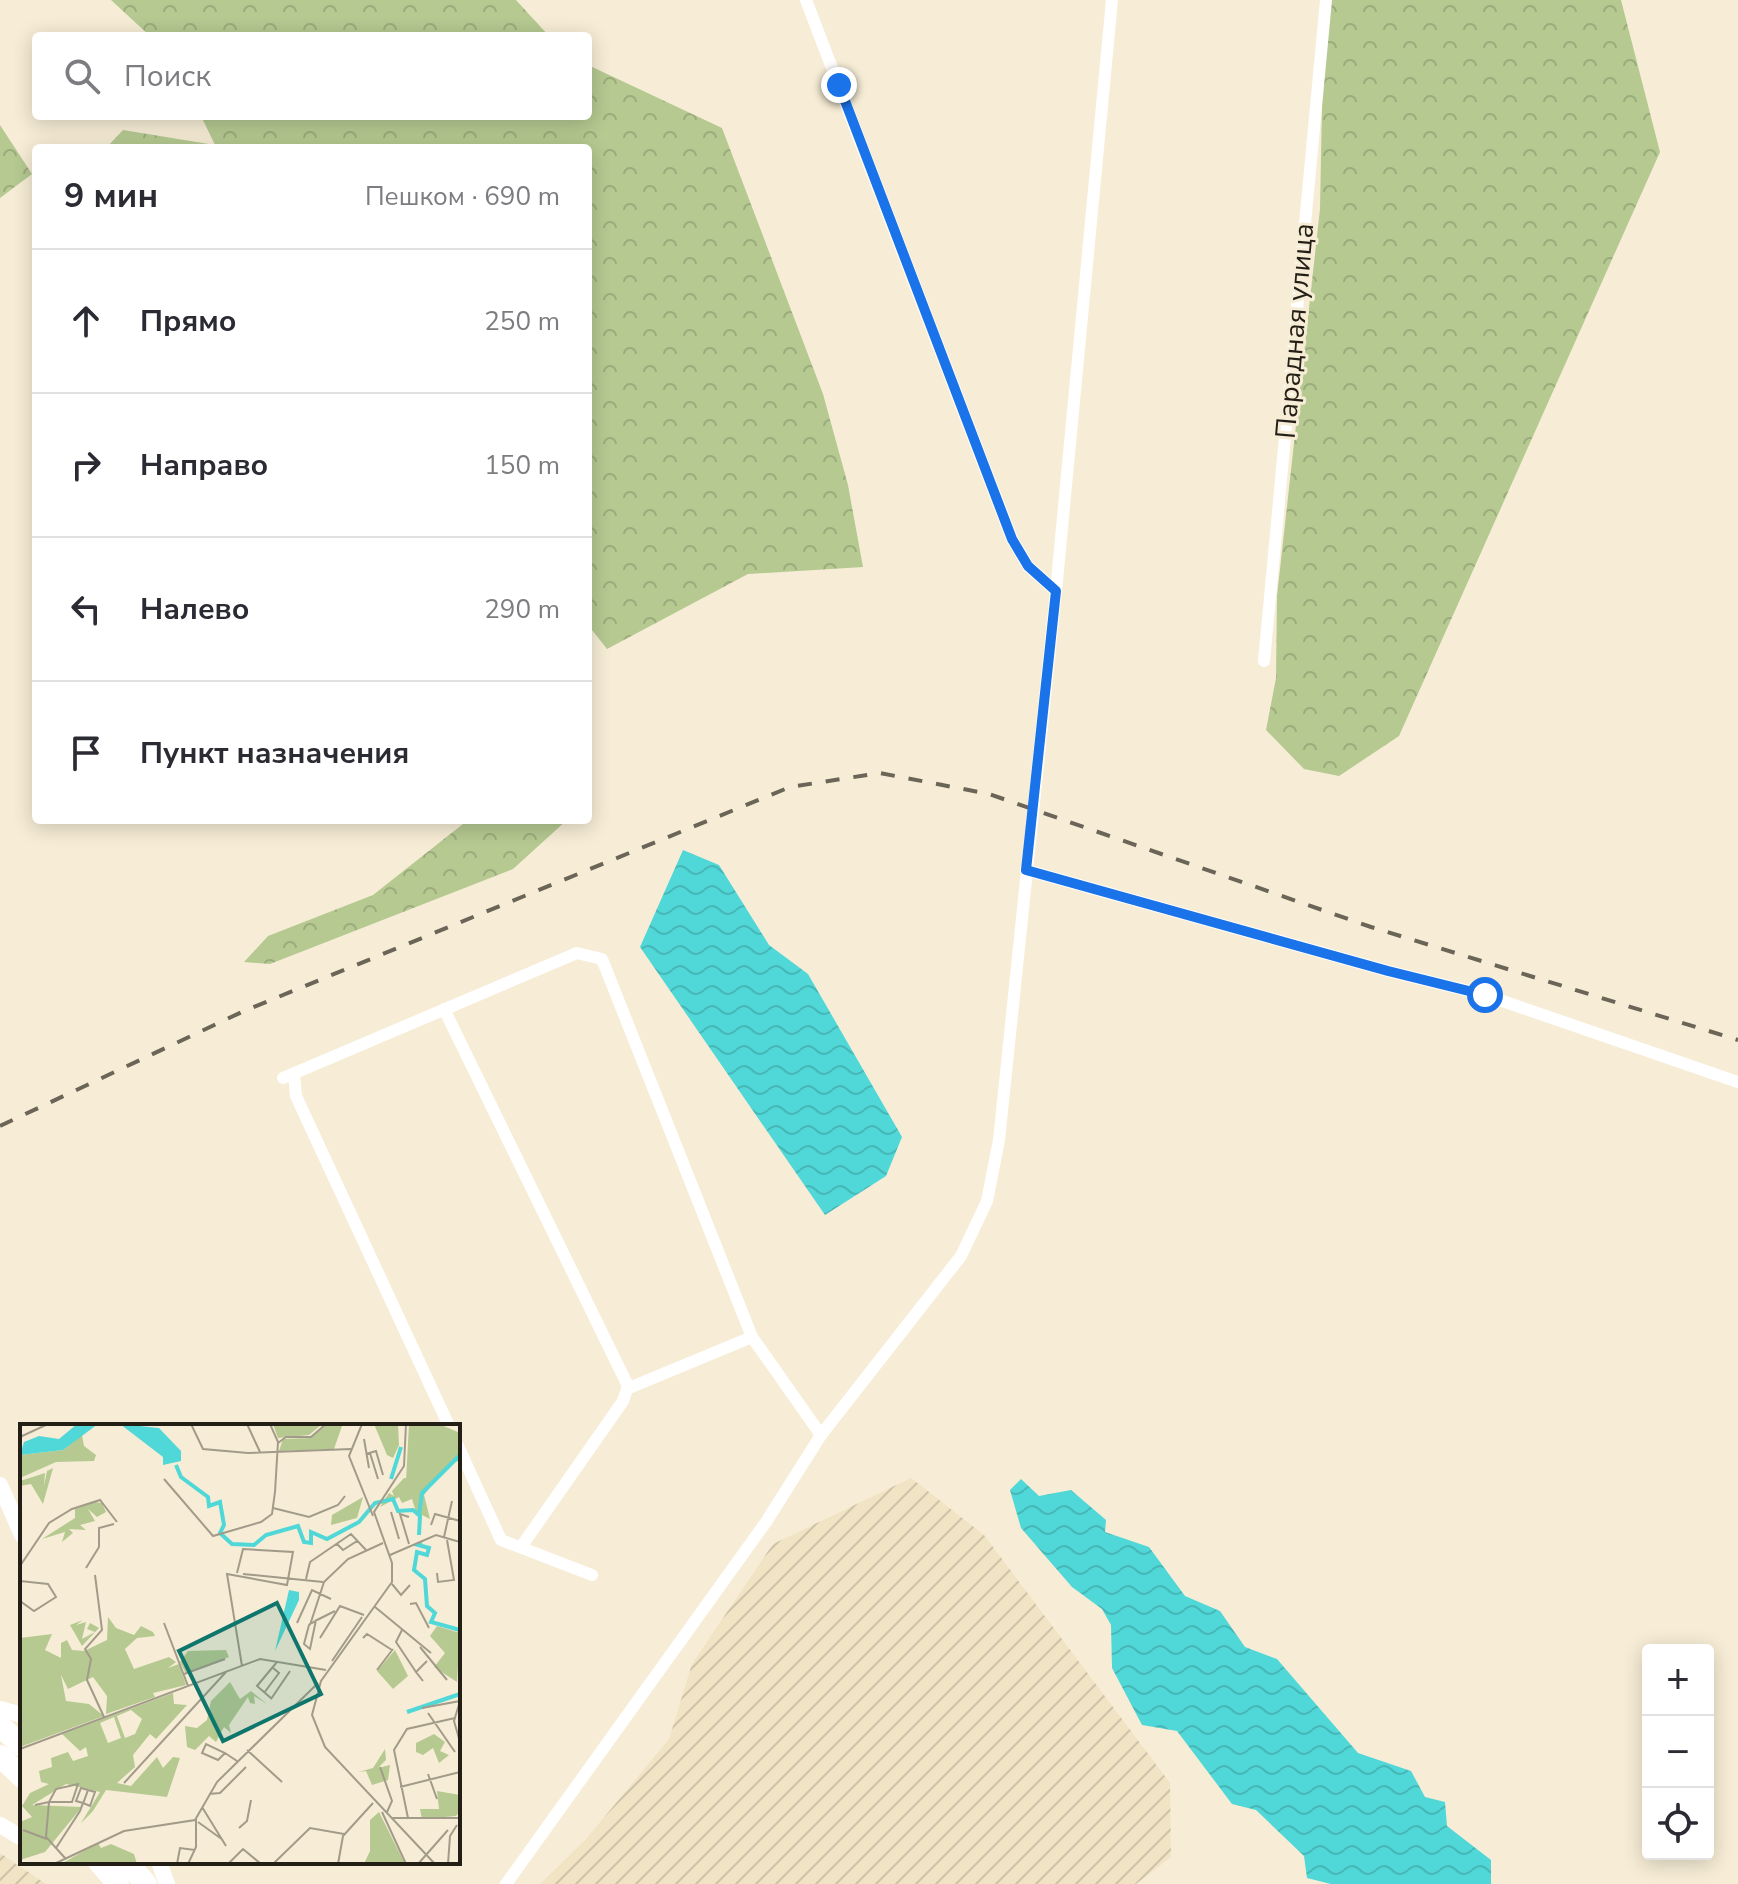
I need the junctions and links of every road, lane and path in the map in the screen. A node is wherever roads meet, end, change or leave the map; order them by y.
1 (806, 0) edge
2 (1112, 0) edge
3 (1326, 0) edge
4 (1056, 591) junction
5 (1264, 661) dead end
6 (1026, 870) junction
7 (444, 1009) junction
8 (1738, 1082) edge
9 (752, 1337) junction
10 (628, 1386) junction
11 (448, 1424) edge
12 (821, 1435) junction
13 (460, 1450) edge
14 (0, 1485) edge
15 (20, 1530) edge
16 (521, 1547) junction
17 (592, 1575) dead end
18 (0, 1709) edge
19 (20, 1714) edge
20 (0, 1726) edge
21 (20, 1744) edge
22 (0, 1756) edge
23 (20, 1775) edge
24 (0, 1825) edge
25 (20, 1837) edge
26 (87, 1864) edge
27 (101, 1864) edge
28 (129, 1864) edge
29 (160, 1864) edge
30 (118, 1884) edge
31 (146, 1884) edge
32 (167, 1884) edge
33 (506, 1884) edge

1 - 4 street
2 - 4 street
3 - 5 street, Парадная улица
4 - 6 street
6 - 8 street
6 - 12 street
7 - 9 street
7 - 10 street
7 - 11 street
9 - 10 street
9 - 12 street
10 - 16 street
12 - 33 street
13 - 16 street
14 - 15 street
16 - 17 street
18 - 19 street
20 - 21 highway
22 - 23 highway
24 - 25 street
26 - 30 street
27 - 30 highway
28 - 31 highway
29 - 32 street

